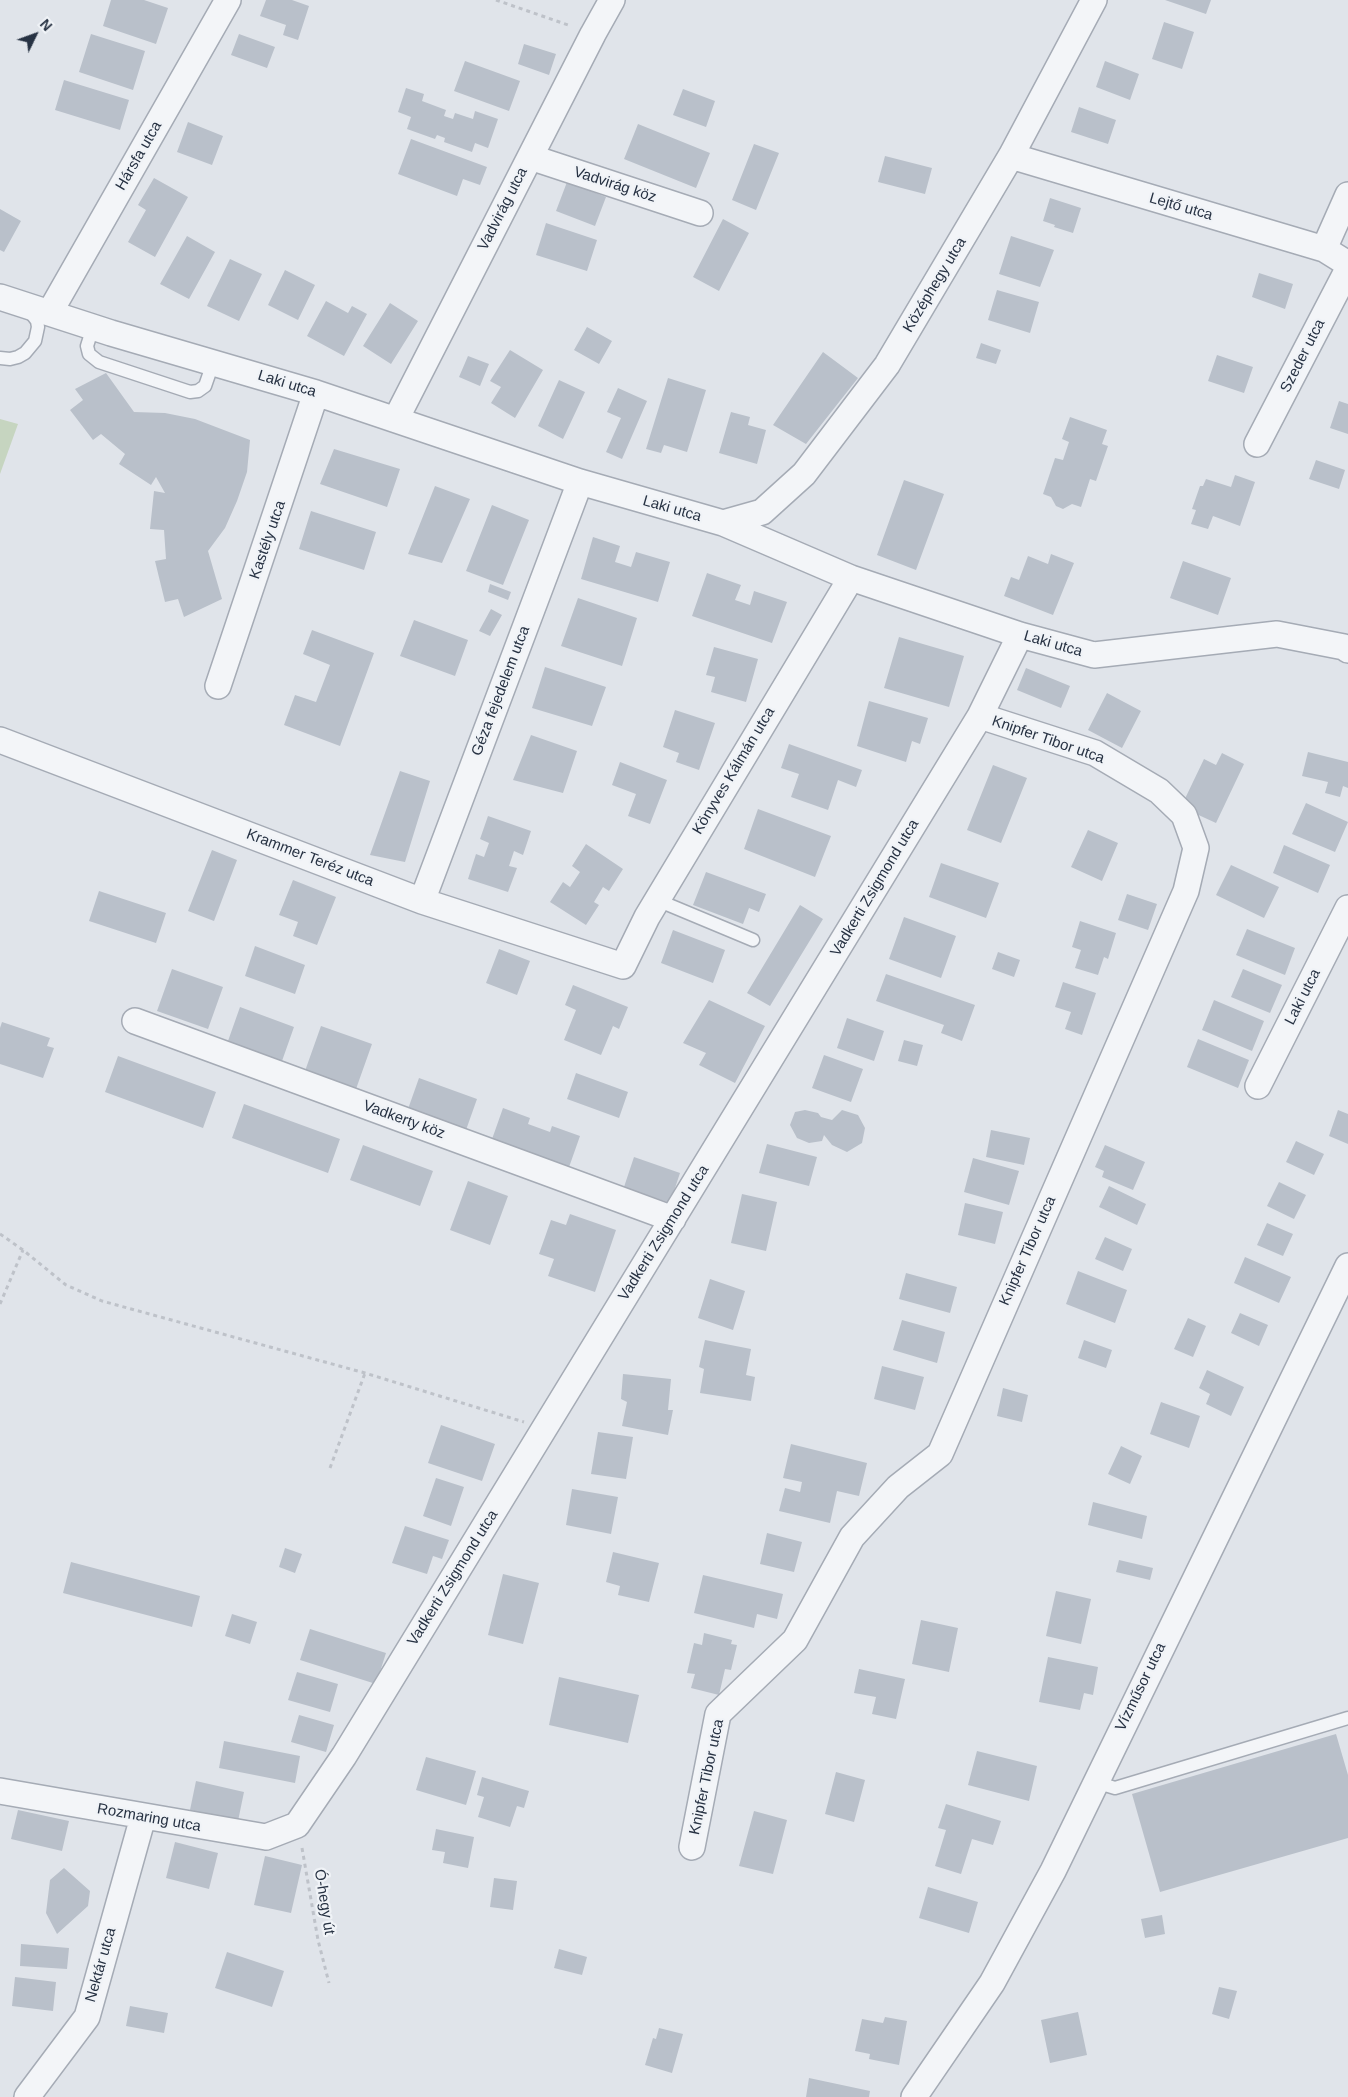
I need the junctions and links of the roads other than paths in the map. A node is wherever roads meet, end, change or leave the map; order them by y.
1 (228, 0) edge
2 (612, 0) edge
3 (1094, 0) edge
4 (1011, 156) junction
5 (530, 157) junction
6 (1348, 195) edge
7 (700, 213) dead end
8 (1324, 249) junction
9 (1348, 264) edge
10 (1348, 269) edge
11 (9, 299) edge
12 (50, 312) junction
13 (92, 326) junction
14 (0, 358) edge
15 (214, 363) junction
16 (316, 393) junction
17 (396, 419) junction
18 (1257, 444) dead end
19 (580, 482) junction
20 (724, 524) junction
21 (851, 578) junction
22 (1020, 635) junction
23 (1348, 650) edge
24 (218, 686) dead end
25 (980, 716) junction
26 (0, 740) edge
27 (657, 900) junction
28 (422, 901) junction
29 (1348, 908) edge
30 (753, 940) dead end
31 (623, 966) joint
32 (135, 1021) dead end
33 (1258, 1086) dead end
34 (673, 1219) junction
35 (1348, 1266) edge
36 (1346, 1722) edge
37 (1095, 1782) junction
38 (0, 1791) edge
39 (143, 1817) junction
40 (298, 1825) joint
41 (692, 1847) dead end
42 (27, 2097) edge
43 (914, 2097) edge

1 - 12 street, Hársfa utca
2 - 5 street, Vadvirág utca
3 - 4 street, Középhegy utca
4 - 8 street, Lejtő utca
4 - 20 street, Középhegy utca
5 - 7 street, Vadvirág köz
5 - 17 street, Vadvirág utca
6 - 8 street
8 - 9 street, Lejtő utca
10 - 18 street, Szeder utca
11 - 12 street, Laki utca
11 - 14 lane
12 - 13 street, Laki utca
13 - 15 street, Laki utca
13 - 15 lane
15 - 16 street, Laki utca
16 - 17 street, Laki utca
16 - 24 street, Kastély utca
17 - 19 street, Laki utca
19 - 20 street, Laki utca
19 - 28 street, Géza fejedelem utca
20 - 21 street, Laki utca
21 - 22 street, Laki utca
21 - 27 street, Könyves Kálmán utca
22 - 23 street, Laki utca
22 - 25 street, Vadkerti Zsigmond utca
25 - 34 street, Vadkerti Zsigmond utca
25 - 41 street, Knipfer Tibor utca
26 - 28 street, Krammer Teréz utca
27 - 30 lane
27 - 31 street, Könyves Kálmán utca
28 - 31 street, Krammer Teréz utca
29 - 33 street, Laki utca
32 - 34 street, Vadkerty köz
34 - 40 street, Vadkerti Zsigmond utca
35 - 37 street, Vízműsor utca
36 - 37 lane
37 - 43 street, Vízműsor utca
38 - 39 street, Rozmaring utca
39 - 40 street, Rozmaring utca
39 - 42 street, Nektár utca

